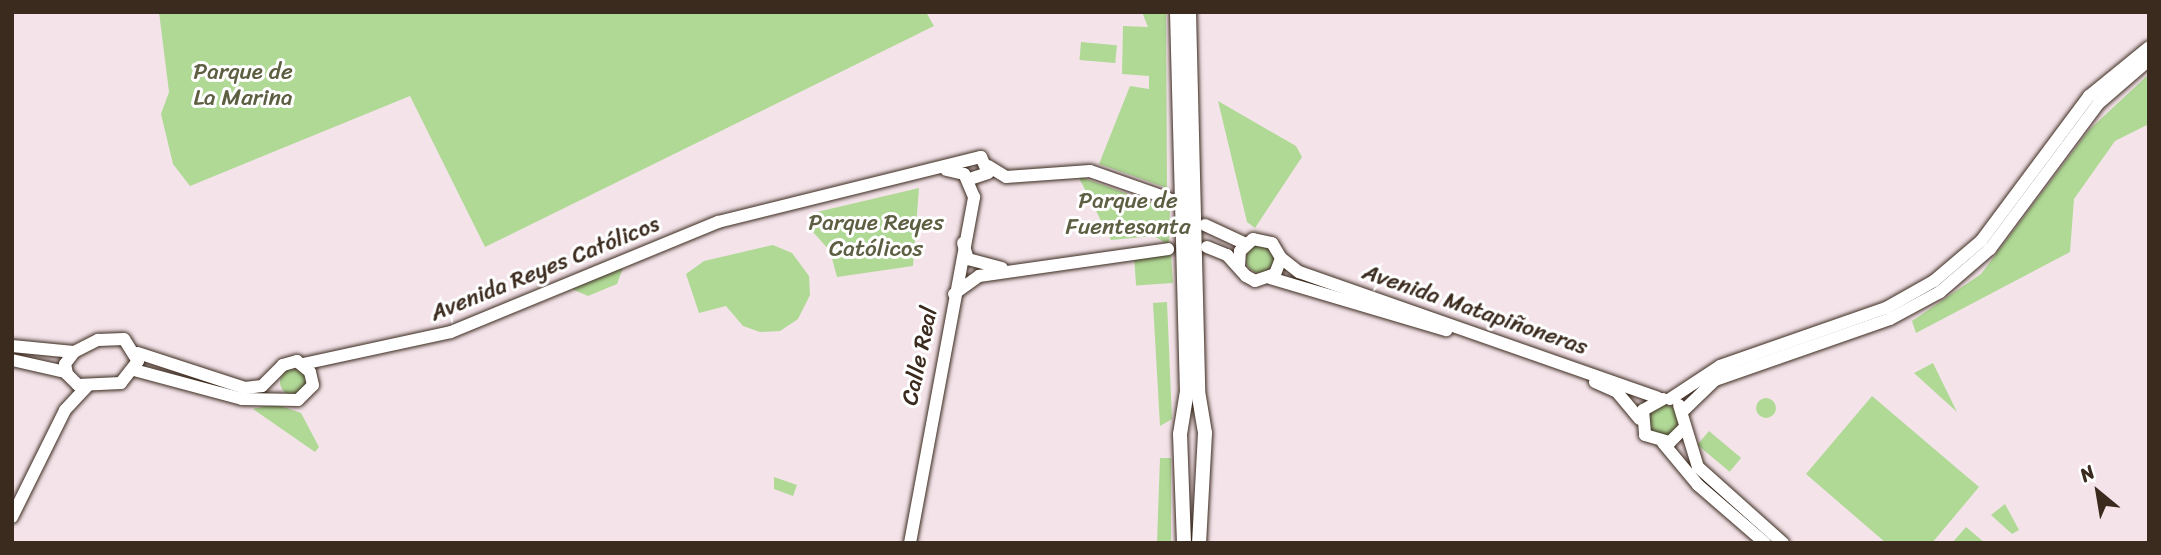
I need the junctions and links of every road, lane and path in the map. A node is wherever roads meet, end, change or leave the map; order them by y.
1 (1177, 12) edge
2 (1189, 12) edge
3 (2149, 47) edge
4 (2149, 60) edge
5 (988, 166) junction
6 (966, 171) junction
7 (1167, 198) dead end
8 (1205, 225) dead end
9 (963, 243) junction
10 (1246, 244) junction
11 (1207, 247) dead end
12 (1168, 249) dead end
13 (1281, 258) junction
14 (1240, 266) junction
15 (1016, 269) junction
16 (1270, 278) junction
17 (954, 294) junction
18 (12, 346) edge
19 (74, 352) junction
20 (138, 353) junction
21 (12, 360) edge
22 (329, 361) junction
23 (303, 364) junction
24 (134, 370) junction
25 (68, 375) junction
26 (275, 376) junction
27 (312, 377) junction
28 (88, 386) junction
29 (286, 398) junction
30 (1664, 399) junction
31 (65, 410) junction
32 (1683, 411) junction
33 (1640, 419) junction
34 (1201, 422) junction
35 (1184, 423) junction
36 (1685, 427) junction
37 (1202, 440) junction
38 (1185, 442) junction
39 (1663, 443) junction
40 (12, 517) edge
41 (909, 543) edge
42 (1184, 543) edge
43 (1199, 543) edge
44 (1765, 543) edge
45 (1783, 543) edge

1 - 35 main road
2 - 34 main road
3 - 30 main road
4 - 32 main road
5 - 6 main road
5 - 6 main road
5 - 7 main road
6 - 9 main road, Calle Real
6 - 22 main road, Avenida Reyes Católicos
8 - 10 main road
9 - 15 main road
9 - 17 main road, Calle Real
10 - 13 main road
10 - 14 main road
11 - 14 main road
12 - 15 main road
13 - 16 main road
13 - 30 main road, Avenida Matapiñoneras
14 - 16 main road
15 - 17 main road
16 - 33 main road, Avenida Matapiñoneras
17 - 41 main road, Calle Real
18 - 19 main road
19 - 20 main road
19 - 25 main road
20 - 24 main road
20 - 26 main road
21 - 25 main road
22 - 23 main road, Avenida Reyes Católicos
22 - 27 main road
23 - 26 main road
23 - 27 main road
24 - 28 main road
24 - 29 main road
25 - 28 main road
25 - 31 main road
26 - 29 main road
27 - 29 main road
28 - 31 main road
30 - 32 main road
30 - 33 main road
31 - 40 main road
32 - 36 main road
33 - 39 main road
34 - 35 main road
34 - 37 main road
35 - 38 main road
36 - 39 main road
36 - 45 main road
37 - 38 main road
37 - 43 main road
38 - 42 main road
39 - 44 main road

